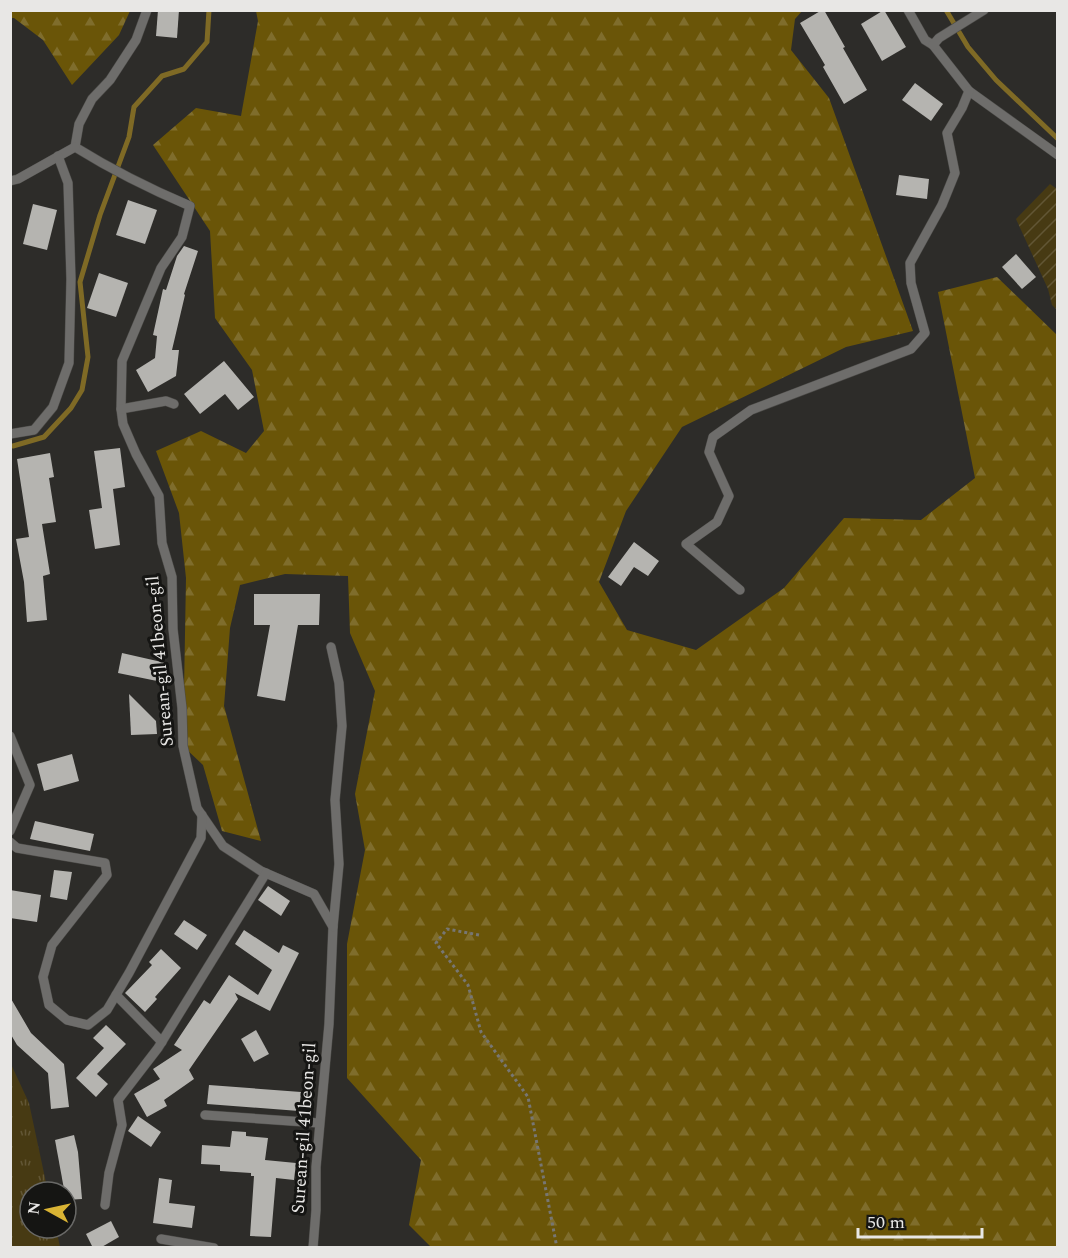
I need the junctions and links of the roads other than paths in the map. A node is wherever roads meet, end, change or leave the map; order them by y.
1 (147, 10) edge
2 (908, 10) edge
3 (984, 10) edge
4 (936, 41) junction
5 (969, 91) junction
6 (75, 147) junction
7 (1058, 155) edge
8 (58, 156) junction
9 (10, 181) edge
10 (174, 404) dead end
11 (121, 410) junction
12 (10, 434) edge
13 (740, 590) dead end
14 (331, 647) dead end
15 (10, 736) edge
16 (202, 815) junction
17 (10, 831) edge
18 (10, 842) edge
19 (266, 873) junction
20 (333, 927) junction
21 (116, 995) junction
22 (162, 1042) junction
23 (205, 1115) dead end
24 (319, 1123) junction
25 (105, 1205) dead end
26 (161, 1239) dead end
27 (214, 1248) edge
28 (313, 1248) edge

1 - 6 lane
2 - 4 lane
3 - 4 lane
4 - 5 lane
5 - 7 lane
5 - 13 lane
6 - 8 lane
6 - 11 lane, Surean-gil 41beon-gil
8 - 9 lane
8 - 12 lane
10 - 11 lane
11 - 16 lane, Surean-gil 41beon-gil
14 - 20 lane
15 - 17 lane
16 - 19 lane, Surean-gil 41beon-gil
16 - 21 lane
18 - 21 lane
19 - 20 lane, Surean-gil 41beon-gil
19 - 22 lane
20 - 24 lane, Surean-gil 41beon-gil
21 - 22 lane
22 - 25 lane
23 - 24 lane
24 - 28 lane, Surean-gil 41beon-gil
26 - 27 lane

